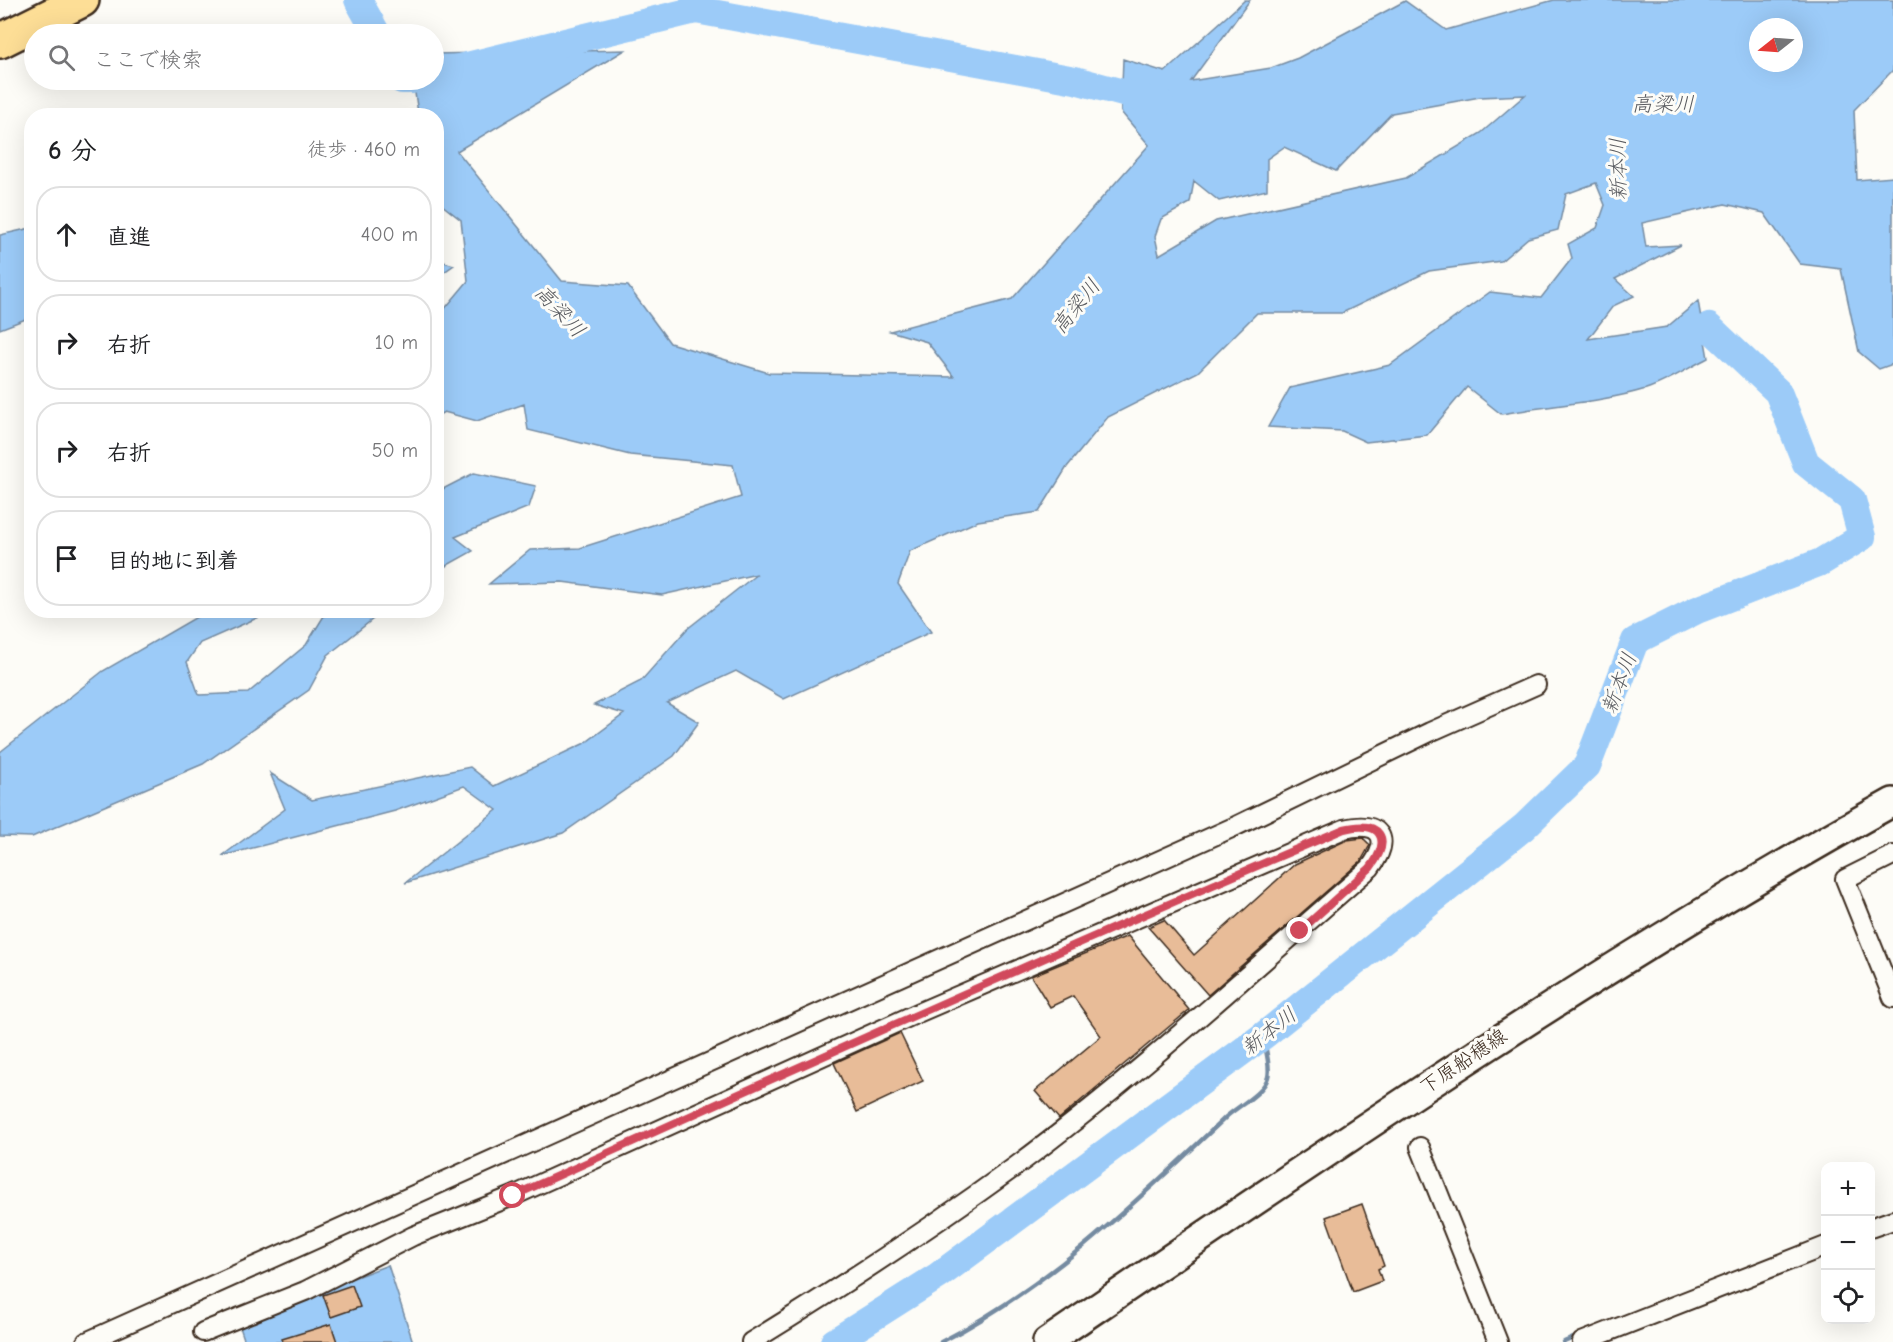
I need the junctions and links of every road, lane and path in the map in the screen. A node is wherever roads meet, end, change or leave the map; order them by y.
1 (82, 0) edge
2 (34, 24) edge
3 (24, 29) edge
4 (0, 41) edge
5 (1536, 684) dead end
6 (1893, 802) edge
7 (1893, 855) edge
8 (1893, 998) edge
9 (1420, 1147) dead end
10 (1893, 1220) edge
11 (1875, 1226) edge
12 (1821, 1248) edge
13 (203, 1332) dead end
14 (86, 1342) edge
15 (751, 1342) edge
16 (1047, 1342) edge
17 (1498, 1342) edge
18 (1582, 1342) edge

1 - 2 highway
3 - 4 highway
5 - 14 street
6 - 16 main road, 下原船穂線
7 - 8 street
9 - 17 street
10 - 11 street
12 - 18 street
13 - 15 street

